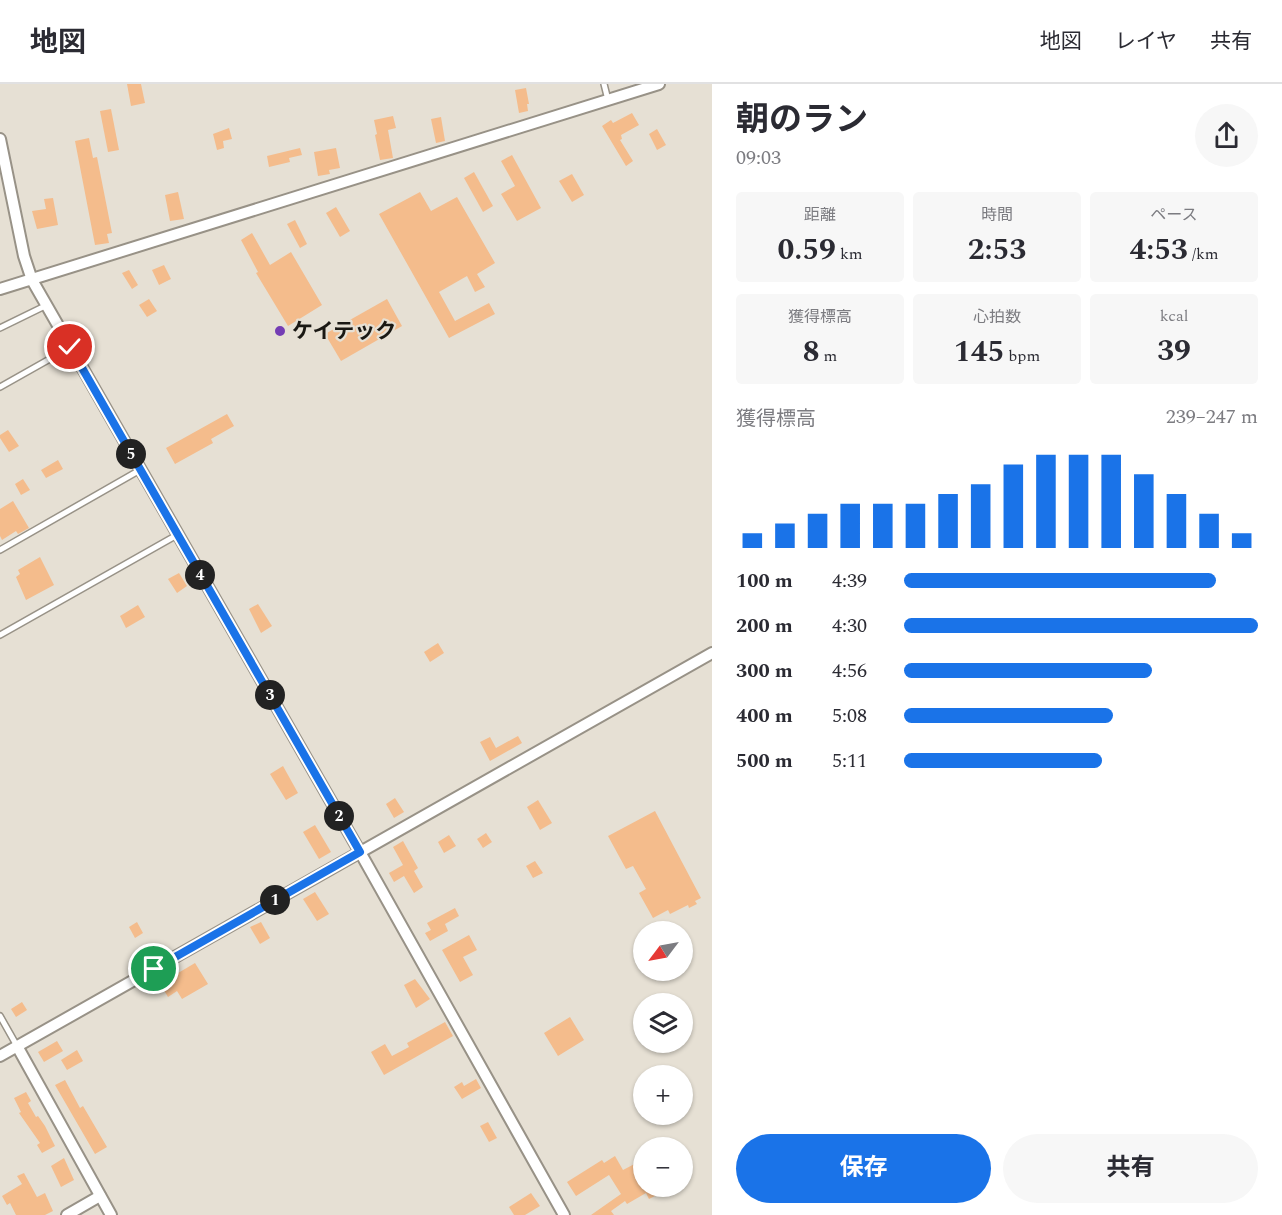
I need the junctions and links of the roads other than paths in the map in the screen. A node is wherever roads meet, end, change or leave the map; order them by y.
1 (604, 84) edge
2 (659, 84) edge
3 (609, 100) junction
4 (0, 139) edge
5 (32, 280) junction
6 (0, 289) edge
7 (47, 306) junction
8 (0, 328) edge
9 (70, 347) junction
10 (0, 387) edge
11 (140, 470) junction
12 (177, 535) junction
13 (0, 550) edge
14 (0, 634) edge
15 (712, 653) edge
16 (360, 852) junction
17 (0, 1016) edge
18 (17, 1046) junction
19 (0, 1056) edge
20 (100, 1196) junction
21 (67, 1215) edge
22 (111, 1215) edge
23 (564, 1215) edge

1 - 3 lane
2 - 3 street
3 - 5 street
4 - 5 street
5 - 6 street
5 - 7 street
7 - 8 lane
7 - 9 street
9 - 10 lane
9 - 11 street
11 - 12 street
11 - 13 lane
12 - 14 lane
12 - 16 street
15 - 16 street
16 - 18 street
16 - 23 street
17 - 18 lane
18 - 19 street
18 - 20 street
20 - 21 street
20 - 22 street

